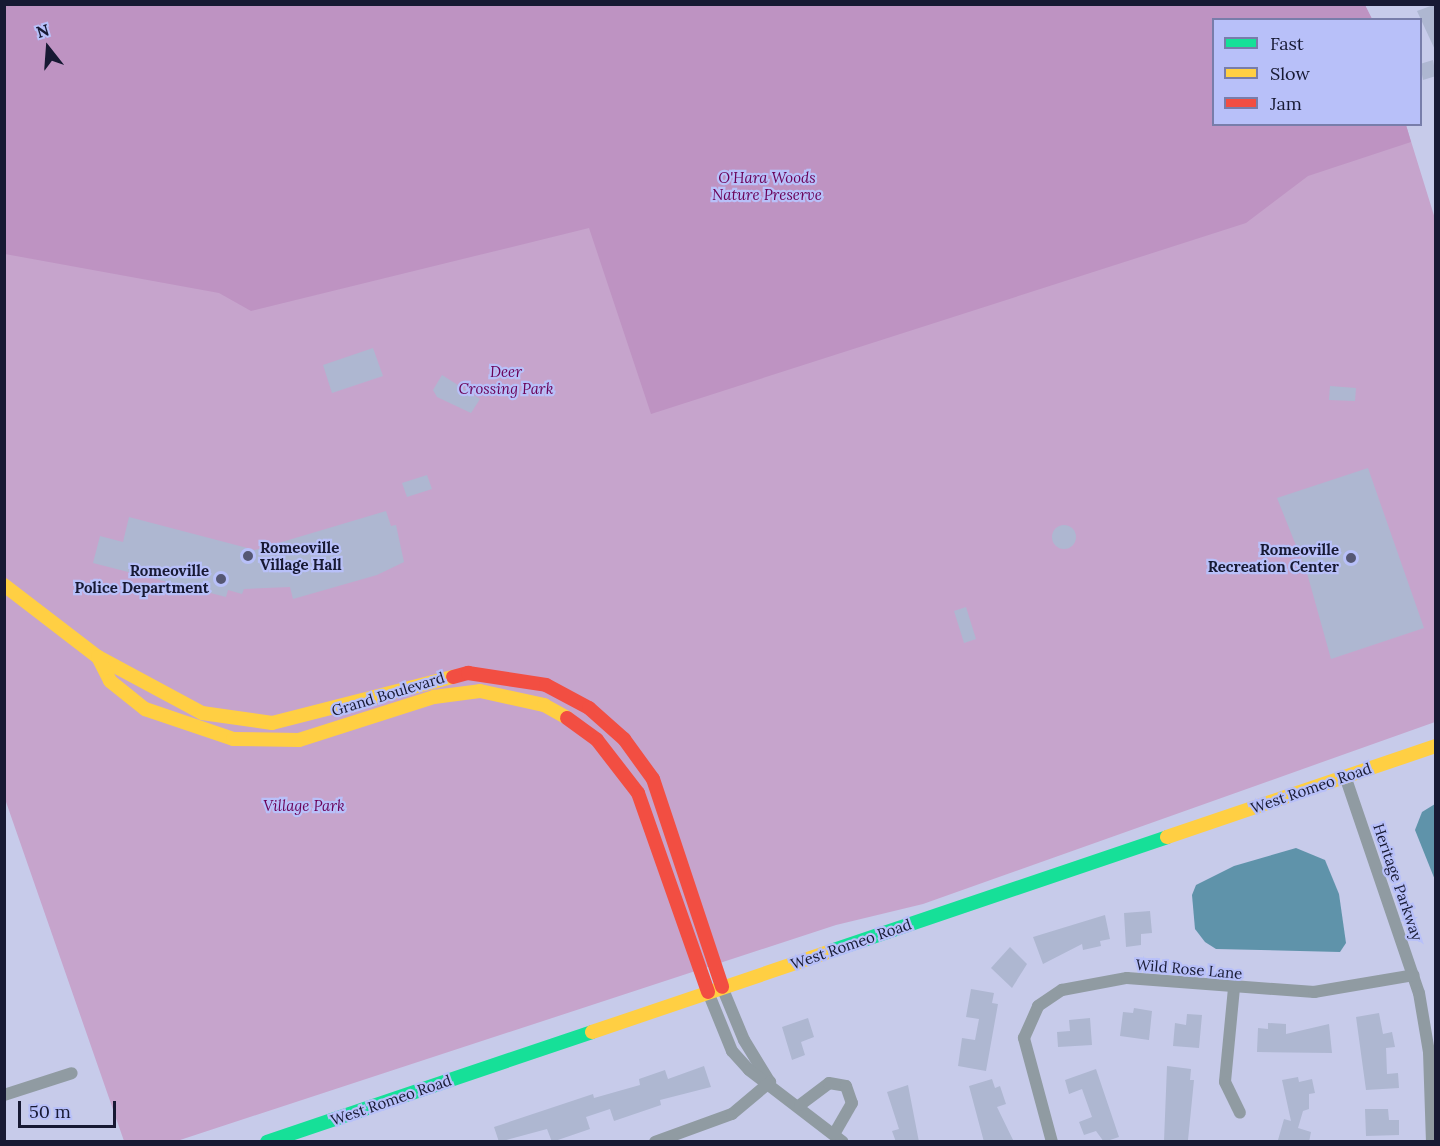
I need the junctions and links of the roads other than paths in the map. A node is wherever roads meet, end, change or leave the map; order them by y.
1 (4, 585) edge
2 (98, 657) junction
3 (1436, 746) edge
4 (1345, 776) junction
5 (1414, 975) junction
6 (722, 987) junction
7 (1234, 988) junction
8 (708, 992) junction
9 (72, 1073) dead end
10 (770, 1082) junction
11 (4, 1095) edge
12 (1434, 1100) edge
13 (800, 1106) junction
14 (1240, 1113) dead end
15 (839, 1138) edge
16 (267, 1142) edge
17 (656, 1142) edge
18 (1052, 1142) edge
19 (1432, 1142) edge

1 - 2 street, Grand Boulevard
2 - 6 street, Grand Boulevard
2 - 8 street, Grand Boulevard
3 - 4 street, West Romeo Road
4 - 5 street, Heritage Parkway
4 - 6 street, West Romeo Road
5 - 7 street, Wild Rose Lane
5 - 12 street, Heritage Parkway
6 - 8 street, West Romeo Road
6 - 10 street
7 - 14 street
7 - 18 street, Wild Rose Lane
8 - 10 street
8 - 16 street, West Romeo Road
9 - 11 street
10 - 13 street
10 - 17 street
12 - 19 street, Heritage Parkway
13 - 15 street
13 - 15 street

